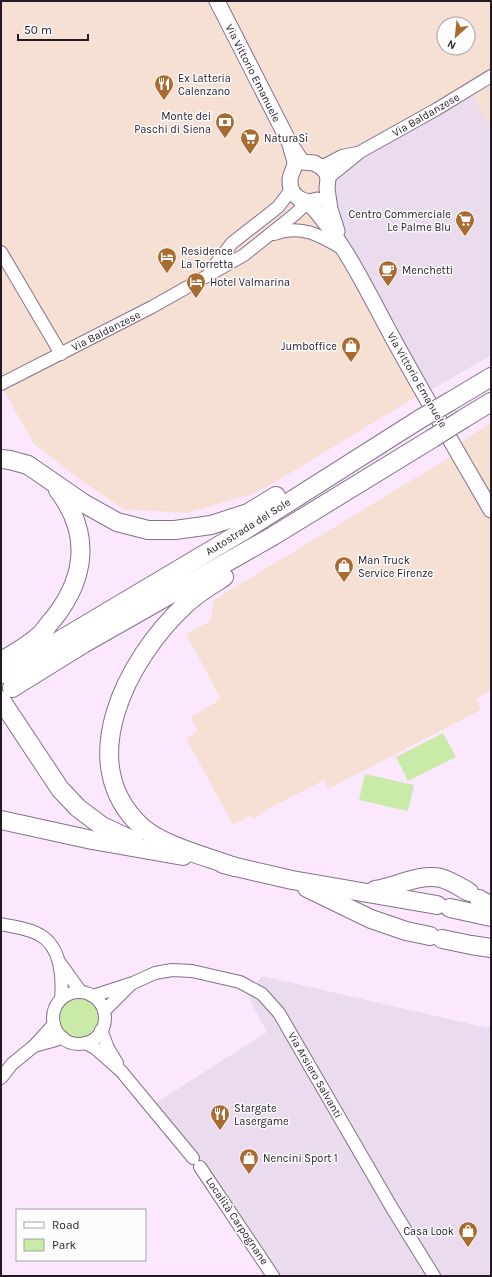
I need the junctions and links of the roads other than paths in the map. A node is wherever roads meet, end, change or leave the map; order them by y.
1 (217, 1) edge
2 (491, 76) edge
3 (290, 144) junction
4 (307, 163) junction
5 (292, 173) junction
6 (325, 178) junction
7 (291, 190) junction
8 (308, 202) junction
9 (267, 236) junction
10 (343, 249) junction
11 (1, 252) edge
12 (209, 274) junction
13 (61, 354) junction
14 (491, 377) edge
15 (1, 384) edge
16 (491, 402) edge
17 (417, 420) junction
18 (1, 459) edge
19 (50, 480) junction
20 (491, 510) edge
21 (273, 536) junction
22 (4, 681) edge
23 (1, 820) edge
24 (178, 856) junction
25 (235, 867) junction
26 (292, 880) junction
27 (365, 892) junction
28 (480, 899) edge
29 (491, 917) edge
30 (1, 924) edge
31 (491, 948) edge
32 (59, 962) junction
33 (133, 983) junction
34 (81, 992) junction
35 (93, 996) junction
36 (61, 999) junction
37 (104, 1011) junction
38 (54, 1024) junction
39 (101, 1030) junction
40 (62, 1037) junction
41 (85, 1043) junction
42 (34, 1046) junction
43 (121, 1071) junction
44 (1, 1078) edge
45 (273, 1276) edge
46 (434, 1276) edge

1 - 3 main road, Via Vittorio Emanuele
2 - 6 street, Via Baldanzese
3 - 4 main road, Via Vittorio Emanuele
3 - 5 main road, Via Vittorio Emanuele
4 - 5 main road
4 - 6 main road, Via Vittorio Emanuele
5 - 7 main road, Via Vittorio Emanuele
6 - 8 main road
6 - 10 main road, Via Vittorio Emanuele
7 - 8 main road, Via Vittorio Emanuele
7 - 12 street, Via Baldanzese
8 - 9 street, Via Baldanzese
8 - 10 main road, Via Vittorio Emanuele
9 - 10 street, Via Baldanzese
9 - 12 street, Via Baldanzese
10 - 20 main road, Via Vittorio Emanuele
11 - 13 street
12 - 13 street, Via Baldanzese
13 - 15 street, Via Baldanzese
14 - 17 highway, Autostrada del Sole, bridge
16 - 21 highway, Autostrada del Sole, bridge
17 - 19 highway
17 - 22 highway, Autostrada del Sole
18 - 19 highway
19 - 22 highway
21 - 22 highway, Autostrada del Sole
21 - 25 highway
22 - 24 highway
23 - 24 highway
24 - 25 highway
25 - 26 highway
26 - 27 highway
26 - 31 highway
27 - 28 highway
27 - 29 highway
30 - 32 street
32 - 34 street
32 - 36 street
33 - 35 street, Via Arsiero Salvanti
33 - 37 street, Via Arsiero Salvanti
33 - 46 street, Via Arsiero Salvanti
34 - 35 street
34 - 36 street
35 - 37 street
36 - 38 street
37 - 39 street
38 - 40 street
38 - 42 street
39 - 41 street
39 - 43 street, Località Carpognane
40 - 41 street
40 - 42 street
41 - 43 street, Località Carpognane
42 - 44 street
43 - 45 street, Località Carpognane

